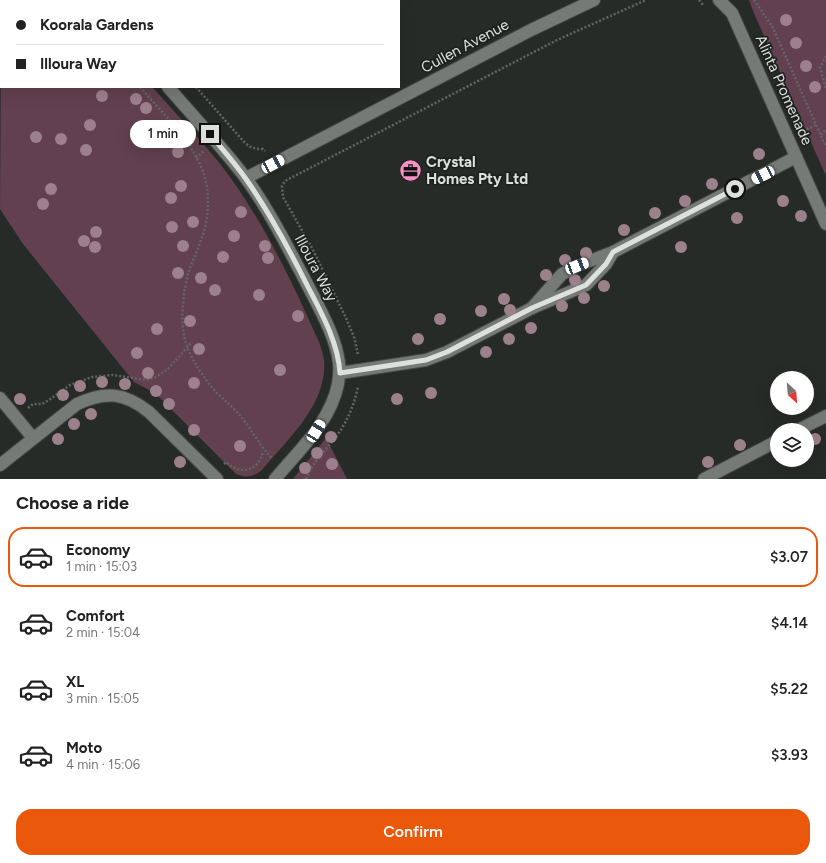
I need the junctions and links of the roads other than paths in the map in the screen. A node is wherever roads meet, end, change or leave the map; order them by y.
1 (594, 0) edge
2 (719, 0) edge
3 (731, 0) edge
4 (732, 13) junction
5 (169, 88) edge
6 (796, 157) junction
7 (246, 178) junction
8 (826, 224) edge
9 (613, 252) junction
10 (532, 308) junction
11 (340, 373) junction
12 (0, 398) edge
13 (826, 416) edge
14 (812, 423) edge
15 (33, 438) junction
16 (770, 445) edge
17 (0, 465) edge
18 (217, 479) edge
19 (275, 479) edge
20 (704, 479) edge

1 - 7 street, Cullen Avenue
2 - 4 street, Alinta Promenade
3 - 4 street, Alinta Promenade
4 - 6 street, Alinta Promenade
5 - 7 street, Illoura Way
6 - 8 street, Alinta Promenade
6 - 9 street
7 - 11 street, Illoura Way
9 - 10 street
9 - 10 street
10 - 11 street
11 - 19 street, Illoura Way
12 - 15 street
13 - 14 street
15 - 17 street
15 - 18 street
16 - 20 street

